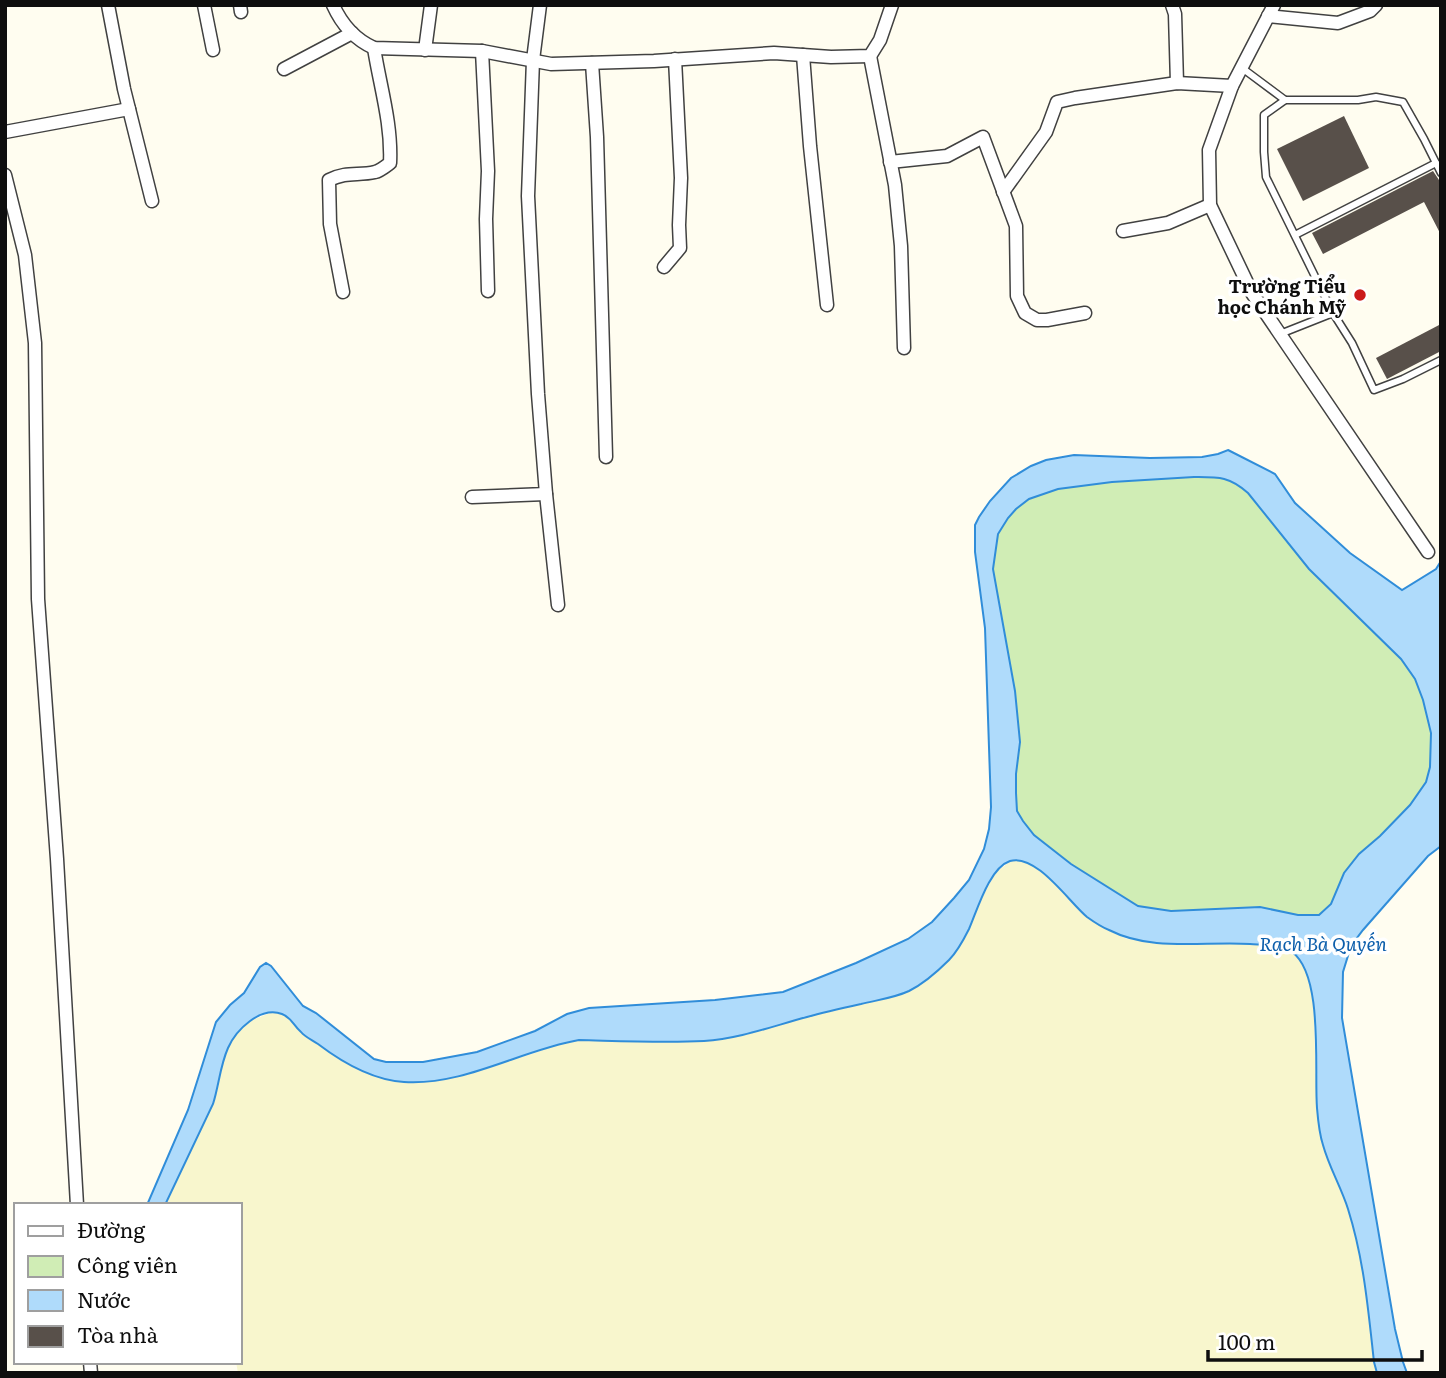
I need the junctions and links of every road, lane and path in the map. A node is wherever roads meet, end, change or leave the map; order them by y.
1 (107, 5) edge
2 (204, 5) edge
3 (333, 5) edge
4 (431, 5) edge
5 (540, 5) edge
6 (892, 5) edge
7 (1172, 5) edge
8 (1377, 5) edge
9 (1271, 10) edge
10 (352, 33) junction
11 (374, 48) junction
12 (214, 50) dead end
13 (425, 50) junction
14 (482, 51) junction
15 (803, 55) junction
16 (870, 56) junction
17 (675, 59) junction
18 (533, 61) junction
19 (592, 63) junction
20 (1241, 68) junction
21 (284, 69) dead end
22 (1177, 83) junction
23 (1231, 86) junction
24 (1285, 100) junction
25 (129, 109) junction
26 (5, 132) edge
27 (890, 162) junction
28 (1436, 163) junction
29 (1441, 173) edge
30 (5, 175) edge
31 (1003, 192) junction
32 (152, 201) dead end
33 (1210, 205) junction
34 (1123, 230) dead end
35 (1295, 235) junction
36 (664, 267) dead end
37 (488, 291) dead end
38 (343, 292) dead end
39 (827, 305) dead end
40 (1084, 313) dead end
41 (1333, 313) junction
42 (1280, 334) junction
43 (904, 348) dead end
44 (1441, 360) edge
45 (606, 457) dead end
46 (546, 494) junction
47 (472, 497) dead end
48 (1428, 552) dead end
49 (558, 605) dead end
50 (77, 1203) edge

1 - 25 street
2 - 12 street
3 - 10 street
4 - 13 street
5 - 18 street
6 - 16 street
7 - 22 street
8 - 9 street
9 - 20 street
10 - 11 street
10 - 21 street
11 - 13 street
11 - 38 street
13 - 14 street
14 - 18 street
14 - 37 street
15 - 16 street
15 - 17 street
15 - 39 street
16 - 27 street
17 - 19 street
17 - 36 street
18 - 19 street
18 - 46 street
19 - 45 street
20 - 23 street
20 - 24 lane
22 - 23 street
22 - 31 street
23 - 33 street
24 - 28 lane
24 - 35 lane
25 - 26 street
25 - 32 street
27 - 31 street
27 - 43 street
28 - 29 lane
28 - 35 lane
30 - 50 street
31 - 40 street
33 - 34 street
33 - 42 street
35 - 41 lane
41 - 42 lane
41 - 44 lane
42 - 48 street
46 - 47 street
46 - 49 street

